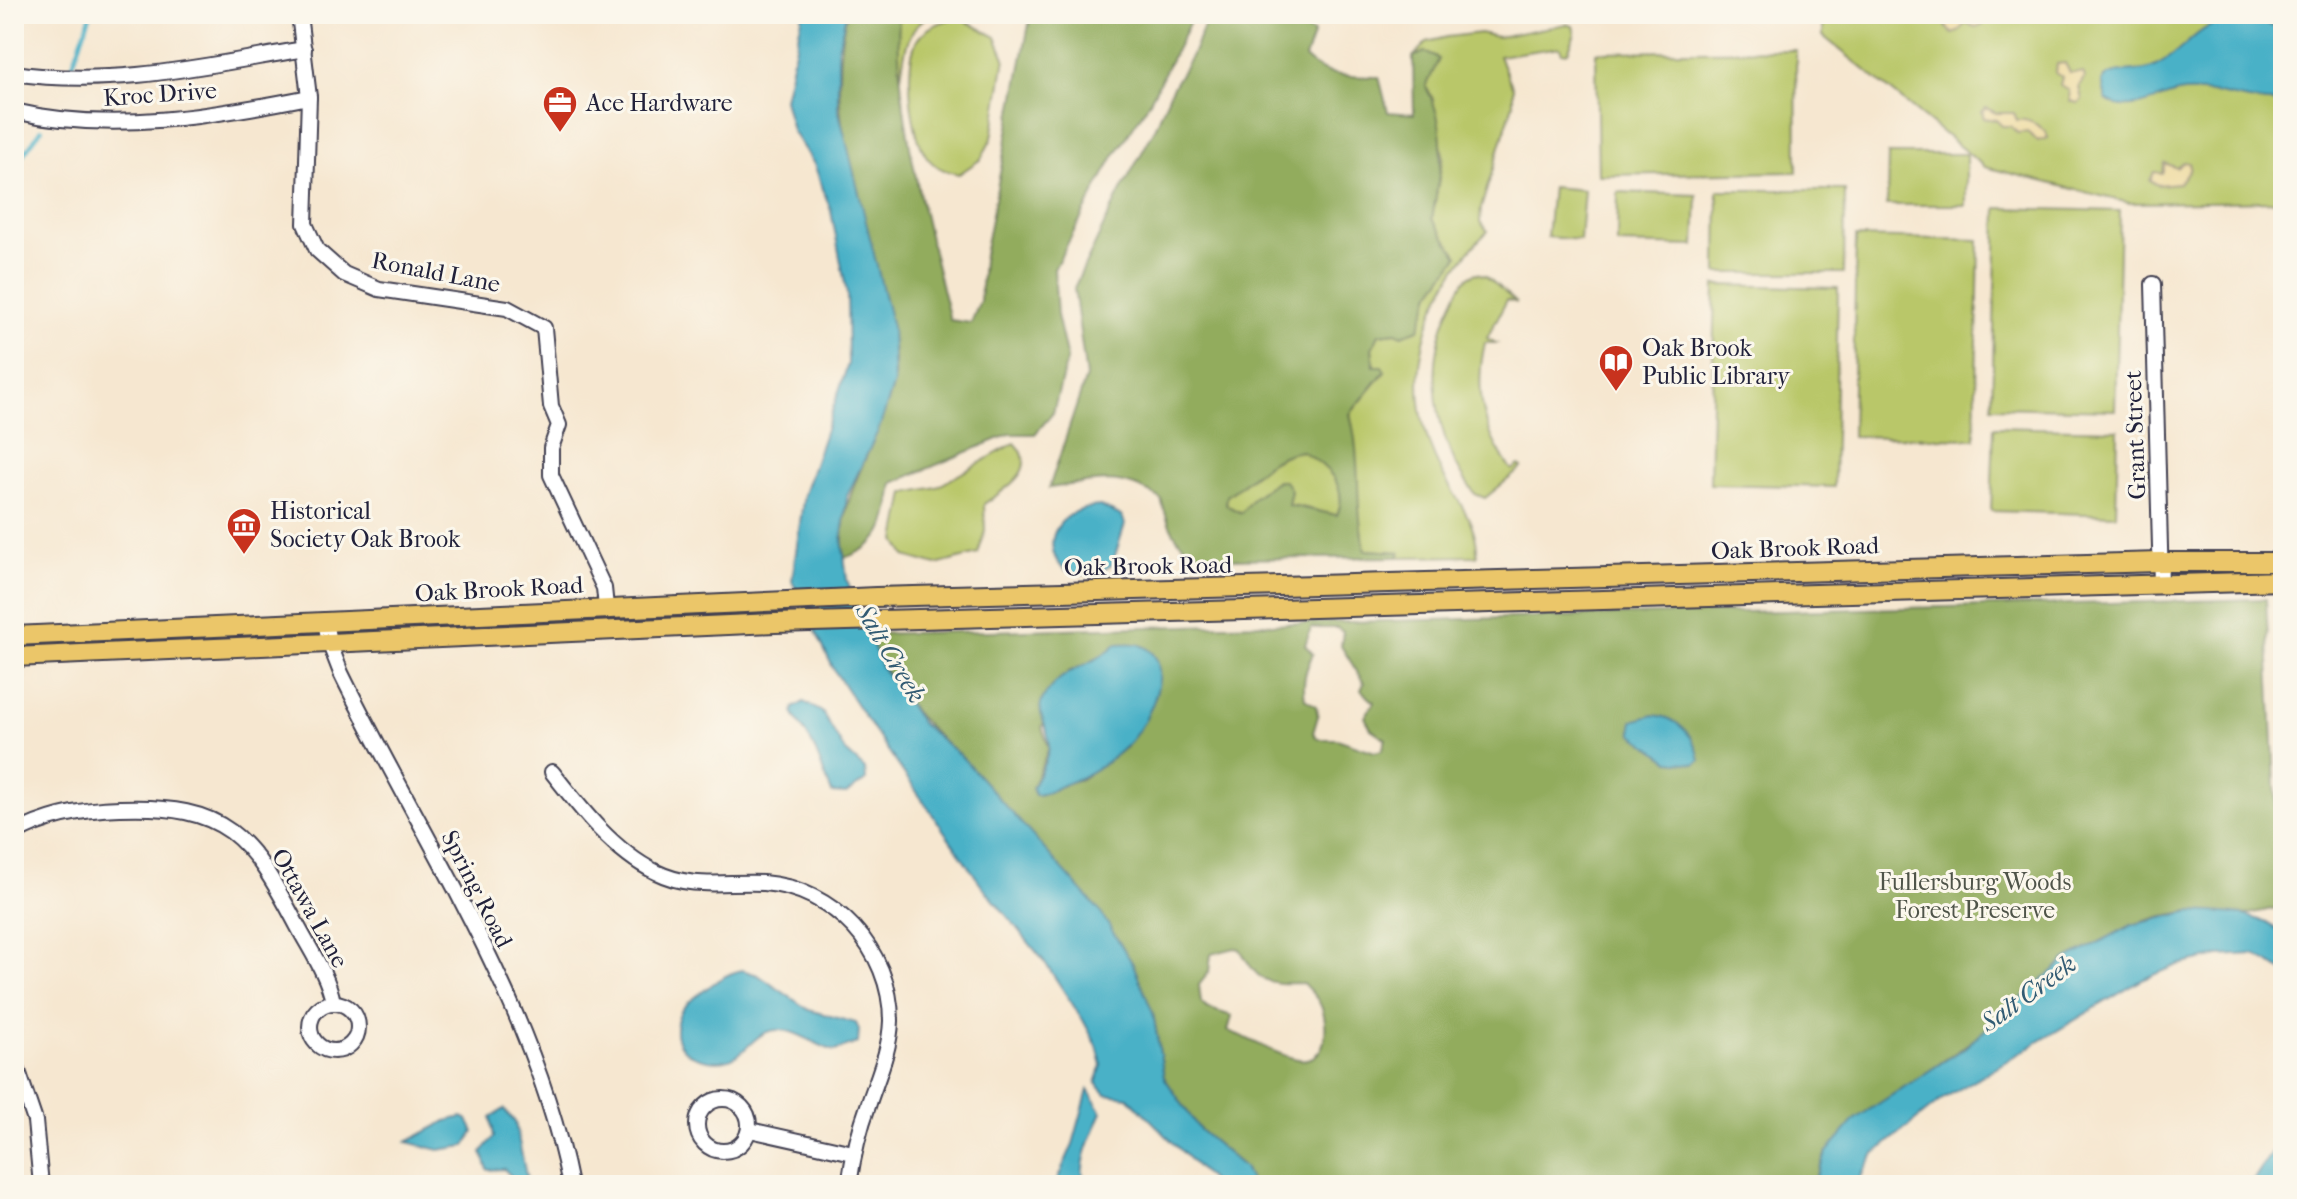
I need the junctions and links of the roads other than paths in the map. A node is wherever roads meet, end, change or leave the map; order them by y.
1 (299, 14) edge
2 (304, 49) junction
3 (14, 73) edge
4 (309, 97) junction
5 (14, 111) edge
6 (2153, 284) dead end
7 (2160, 562) junction
8 (2283, 562) edge
9 (2283, 581) edge
10 (2161, 585) junction
11 (606, 607) junction
12 (325, 622) junction
13 (14, 636) edge
14 (329, 642) junction
15 (14, 657) edge
16 (552, 772) dead end
17 (14, 834) edge
18 (333, 1002) dead end
19 (14, 1059) edge
20 (750, 1130) dead end
21 (853, 1153) junction
22 (41, 1185) edge
23 (570, 1185) edge
24 (849, 1185) edge

1 - 2 street, Ronald Lane
2 - 3 street, Kroc Drive
2 - 4 street, Ronald Lane
4 - 5 street, Kroc Drive
4 - 11 street, Ronald Lane
6 - 7 street, Grant Street
7 - 8 main road, Oak Brook Road
7 - 10 street, Grant Street
7 - 11 main road, Oak Brook Road
9 - 10 main road, Oak Brook Road
10 - 14 main road, Oak Brook Road
11 - 12 main road, Oak Brook Road
12 - 13 main road, Oak Brook Road
12 - 14 street, Spring Road
14 - 15 main road, Oak Brook Road
14 - 23 street, Spring Road
16 - 21 street
17 - 18 street, Ottawa Lane
19 - 22 street
20 - 21 street
21 - 24 street

